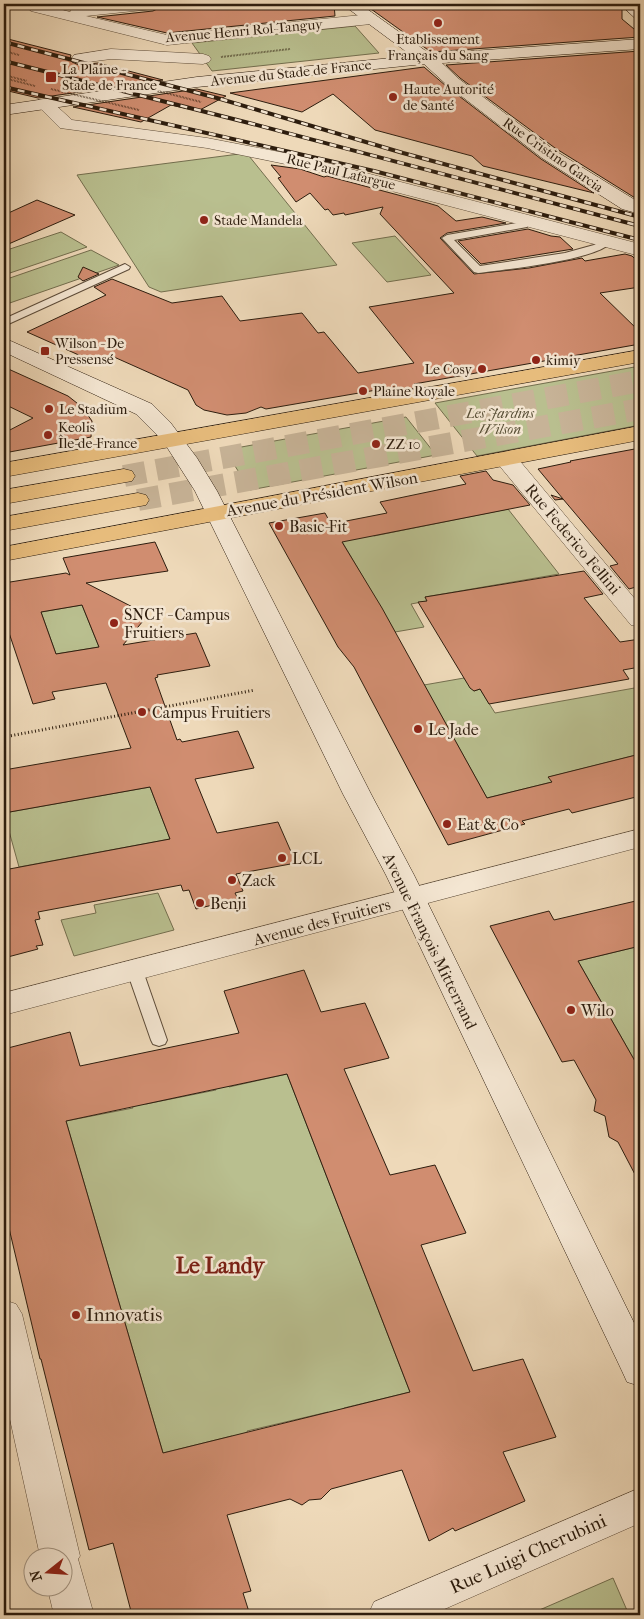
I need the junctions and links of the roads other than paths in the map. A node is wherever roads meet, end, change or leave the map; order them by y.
1 (34, 4) edge
2 (152, 4) edge
3 (351, 4) edge
4 (627, 4) edge
5 (57, 14) junction
6 (640, 15) edge
7 (371, 19) junction
8 (640, 44) edge
9 (80, 58) dead end
10 (426, 58) junction
11 (208, 76) dead end
12 (48, 96) junction
13 (4, 110) edge
14 (640, 209) edge
15 (522, 226) dead end
16 (607, 242) junction
17 (640, 250) edge
18 (125, 267) dead end
19 (4, 323) edge
20 (4, 344) edge
21 (640, 356) edge
22 (640, 433) edge
23 (172, 439) junction
24 (506, 459) junction
25 (4, 470) edge
26 (124, 476) tunnel mouth
27 (4, 497) edge
28 (138, 500) tunnel mouth
29 (217, 513) junction
30 (4, 524) edge
31 (4, 554) edge
32 (640, 620) edge
33 (640, 838) edge
34 (411, 898) junction
35 (135, 971) junction
36 (4, 1004) edge
37 (159, 1040) dead end
38 (4, 1314) edge
39 (640, 1371) edge
40 (640, 1505) edge
41 (58, 1546) edge
42 (69, 1596) edge
43 (74, 1615) edge
44 (388, 1615) edge

1 - 5 street, Avenue Henri Rol-Tanguy
2 - 5 street
3 - 7 street, Rue Cristino Garcia
4 - 6 street
5 - 7 street, Avenue Henri Rol-Tanguy
7 - 10 street, Rue Cristino Garcia
8 - 10 street, Avenue du Stade de France
9 - 11 street
10 - 12 street, Avenue du Stade de France
10 - 14 street, Rue Cristino Garcia
12 - 13 street, Avenue du Stade de France
12 - 16 street, Rue Paul Lafargue
15 - 16 lane
16 - 17 street, Rue Paul Lafargue
18 - 19 lane
20 - 23 street, Avenue François Mitterrand
21 - 23 main road
22 - 24 main road, Avenue du Président Wilson
23 - 25 main road
23 - 29 street, Avenue François Mitterrand
24 - 29 main road, Avenue du Président Wilson
24 - 32 street, Rue Federico Fellini
26 - 27 main road
28 - 30 main road
29 - 31 main road, Avenue du Président Wilson
29 - 34 street, Avenue François Mitterrand
33 - 34 street, Avenue des Fruitiers
34 - 35 street, Avenue des Fruitiers
34 - 39 street, Avenue François Mitterrand
35 - 36 street, Avenue des Fruitiers
35 - 37 lane
38 - 41 street
40 - 44 street, Rue Luigi Cherubini
42 - 43 street

